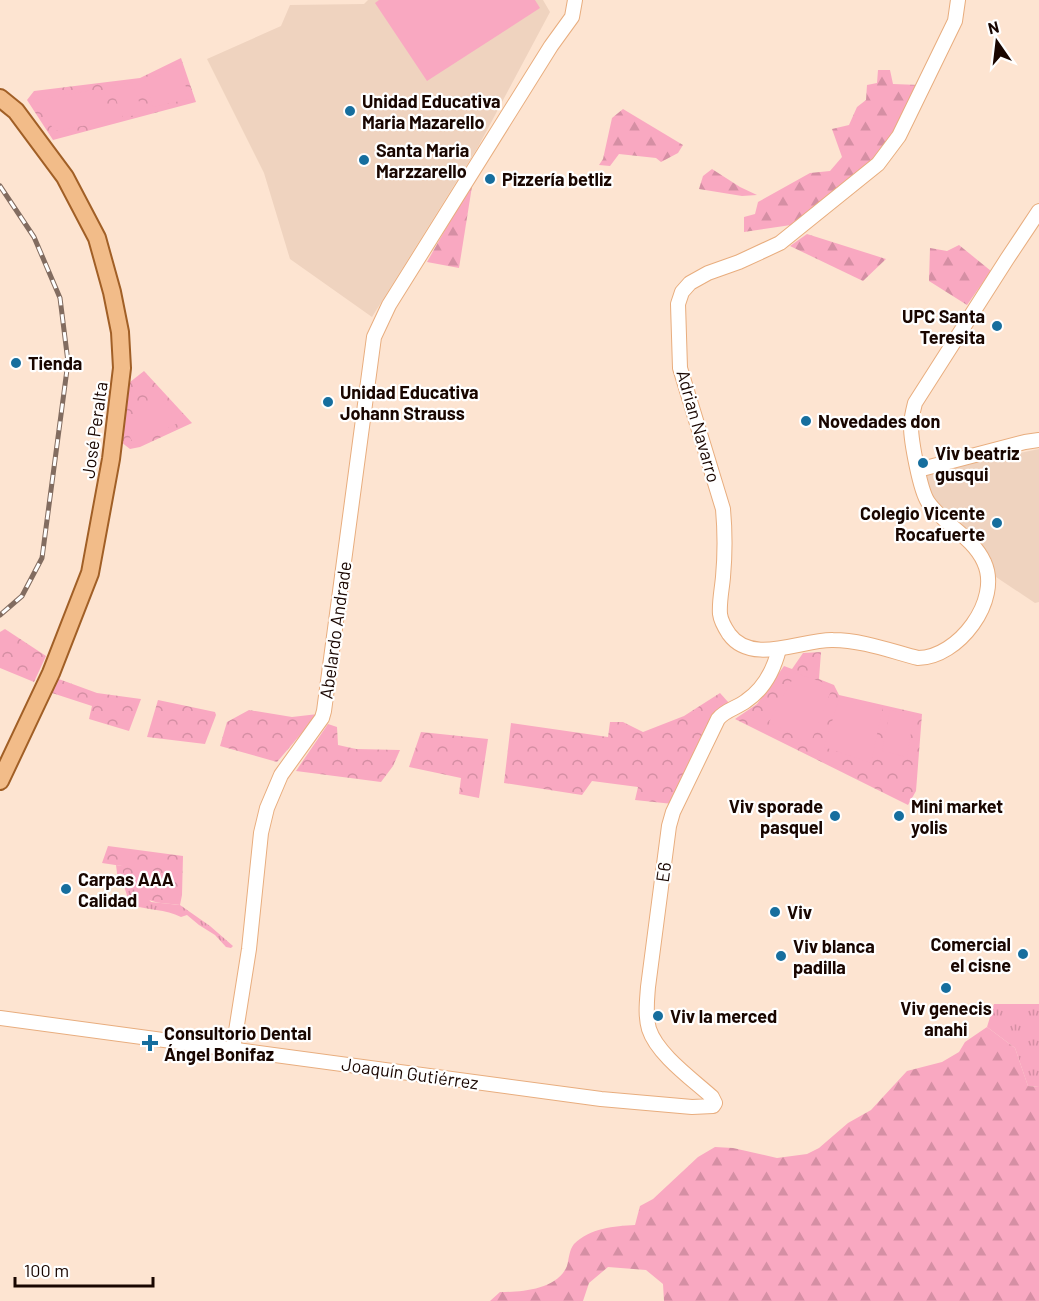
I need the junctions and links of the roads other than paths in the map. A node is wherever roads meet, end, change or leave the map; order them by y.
1 (575, 0) edge
2 (958, 0) edge
3 (0, 98) edge
4 (1039, 211) edge
5 (1039, 440) edge
6 (918, 470) junction
7 (779, 649) junction
8 (0, 781) edge
9 (0, 1018) edge
10 (233, 1050) junction
11 (713, 1106) joint

1 - 10 street, Abelardo Andrade
2 - 7 street, Adrian Navarro
3 - 8 main road, José Peralta
4 - 6 street
5 - 6 street
6 - 7 street, Adrian Navarro
7 - 11 street, E6
9 - 10 street, Joaquín Gutiérrez
10 - 11 street, Joaquín Gutiérrez

